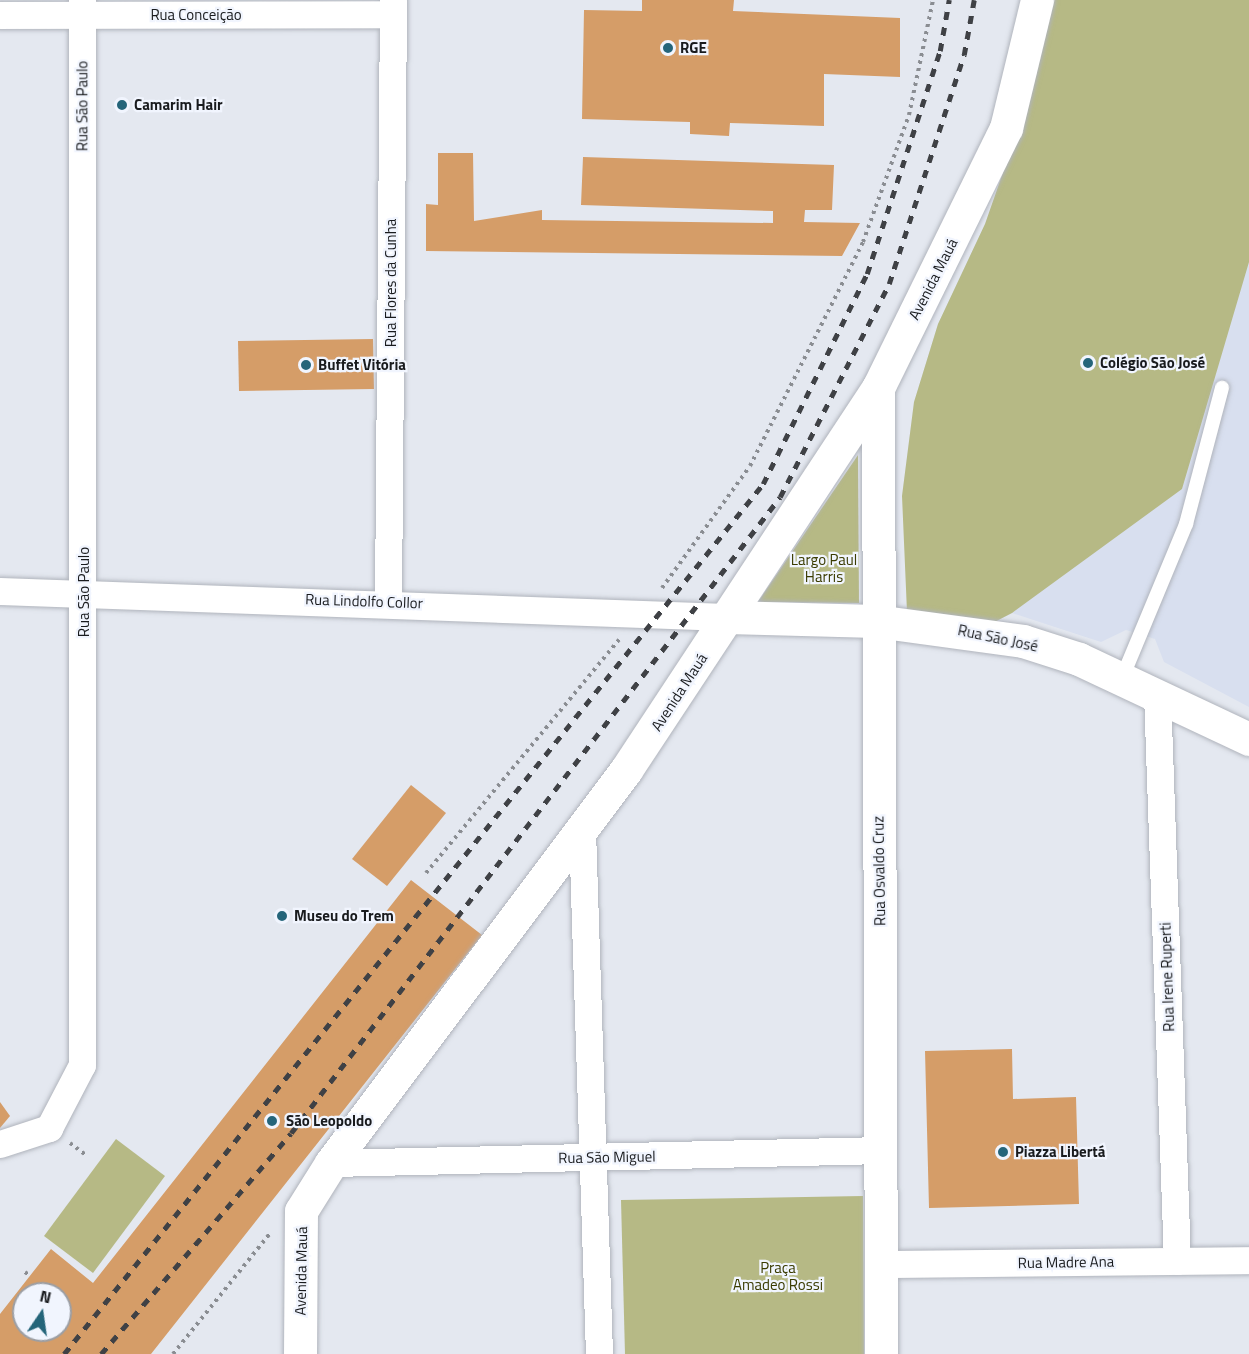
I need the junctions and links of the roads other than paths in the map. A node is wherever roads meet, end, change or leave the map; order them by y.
1 (1037, 0) edge
2 (392, 7) edge
3 (82, 8) edge
4 (0, 15) edge
5 (878, 388) junction
6 (1222, 388) dead end
7 (0, 591) edge
8 (84, 593) junction
9 (388, 601) junction
10 (727, 617) junction
11 (876, 621) junction
12 (1122, 678) junction
13 (1157, 694) junction
14 (1249, 739) edge
15 (582, 830) junction
16 (2, 1144) edge
17 (883, 1150) junction
18 (591, 1157) junction
19 (331, 1163) junction
20 (1249, 1260) edge
21 (1177, 1261) junction
22 (882, 1264) junction
23 (300, 1354) edge
24 (599, 1354) edge
25 (881, 1354) edge

1 - 5 main road, Avenida Mauá
2 - 3 street, Rua Conceição
2 - 9 street, Rua Flores da Cunha
3 - 4 street, Rua Conceição
3 - 8 street, Rua São Paulo
5 - 10 main road, Avenida Mauá
5 - 11 main road, Rua Osvaldo Cruz
6 - 12 lane
7 - 8 street, Rua Lindolfo Collor
8 - 9 street, Rua Lindolfo Collor
8 - 16 street, Rua São Paulo
9 - 10 street, Rua Lindolfo Collor
10 - 11 main road, Rua São José
10 - 15 main road, Avenida Mauá
11 - 12 main road, Rua São José
11 - 17 main road, Rua Osvaldo Cruz
12 - 13 main road, Rua São José
13 - 14 main road, Rua São José
13 - 21 street, Rua Irene Ruperti
15 - 18 street
15 - 19 main road, Avenida Mauá
17 - 18 street, Rua São Miguel
17 - 22 main road, Rua Osvaldo Cruz
18 - 19 street, Rua São Miguel
18 - 24 street
19 - 23 main road, Avenida Mauá
20 - 21 street, Rua Madre Ana
21 - 22 street, Rua Madre Ana
22 - 25 main road, Rua Osvaldo Cruz

